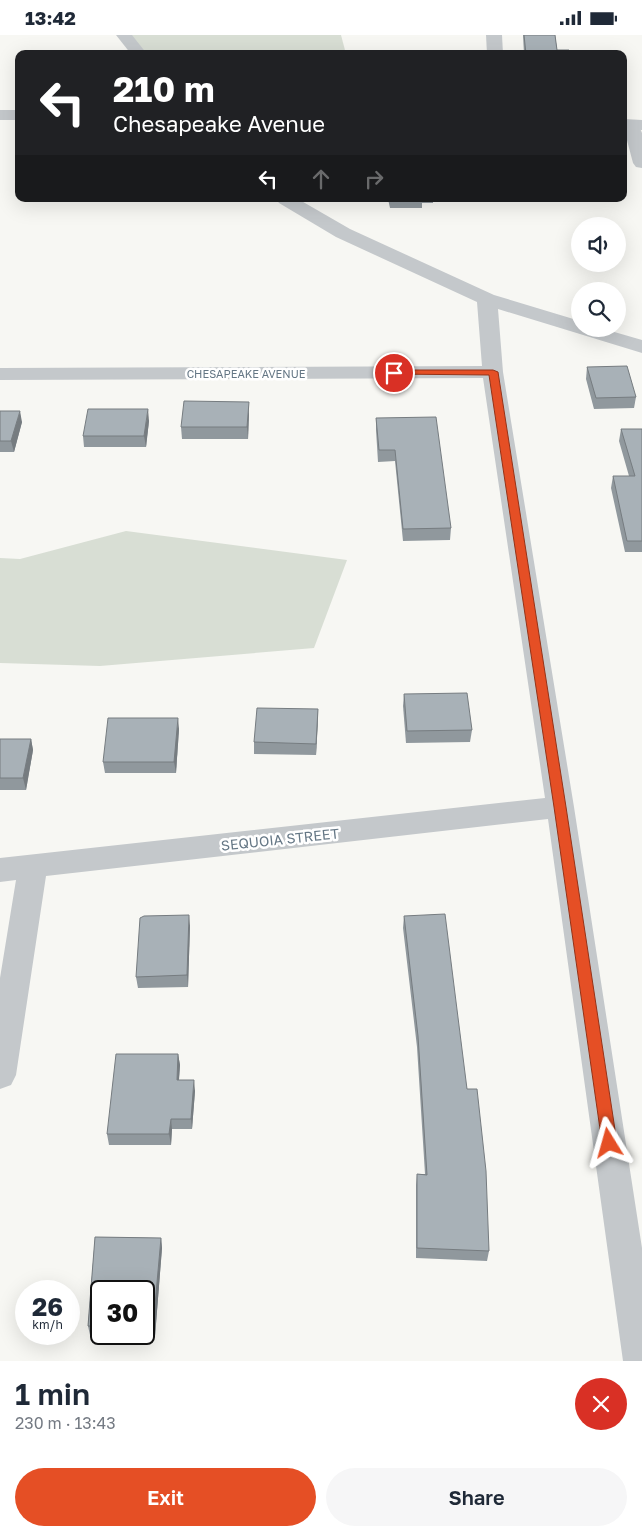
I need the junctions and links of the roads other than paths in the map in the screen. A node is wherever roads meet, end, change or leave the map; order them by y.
1 (124, 35) edge
2 (494, 35) edge
3 (136, 50) edge
4 (495, 50) edge
5 (0, 115) edge
6 (15, 115) edge
7 (632, 125) edge
8 (642, 163) edge
9 (289, 202) edge
10 (487, 299) junction
11 (571, 324) edge
12 (610, 337) edge
13 (642, 347) edge
14 (493, 372) junction
15 (0, 374) edge
16 (560, 807) junction
17 (33, 866) junction
18 (0, 870) edge
19 (0, 1075) edge
20 (641, 1361) edge

1 - 3 street
2 - 4 street
5 - 6 street
7 - 8 street
9 - 10 street
10 - 11 street
10 - 14 street
12 - 13 street
14 - 15 street, CHESAPEAKE AVENUE
14 - 16 street
16 - 17 street, SEQUOIA STREET
16 - 20 street
17 - 18 street, SEQUOIA STREET
17 - 19 street

